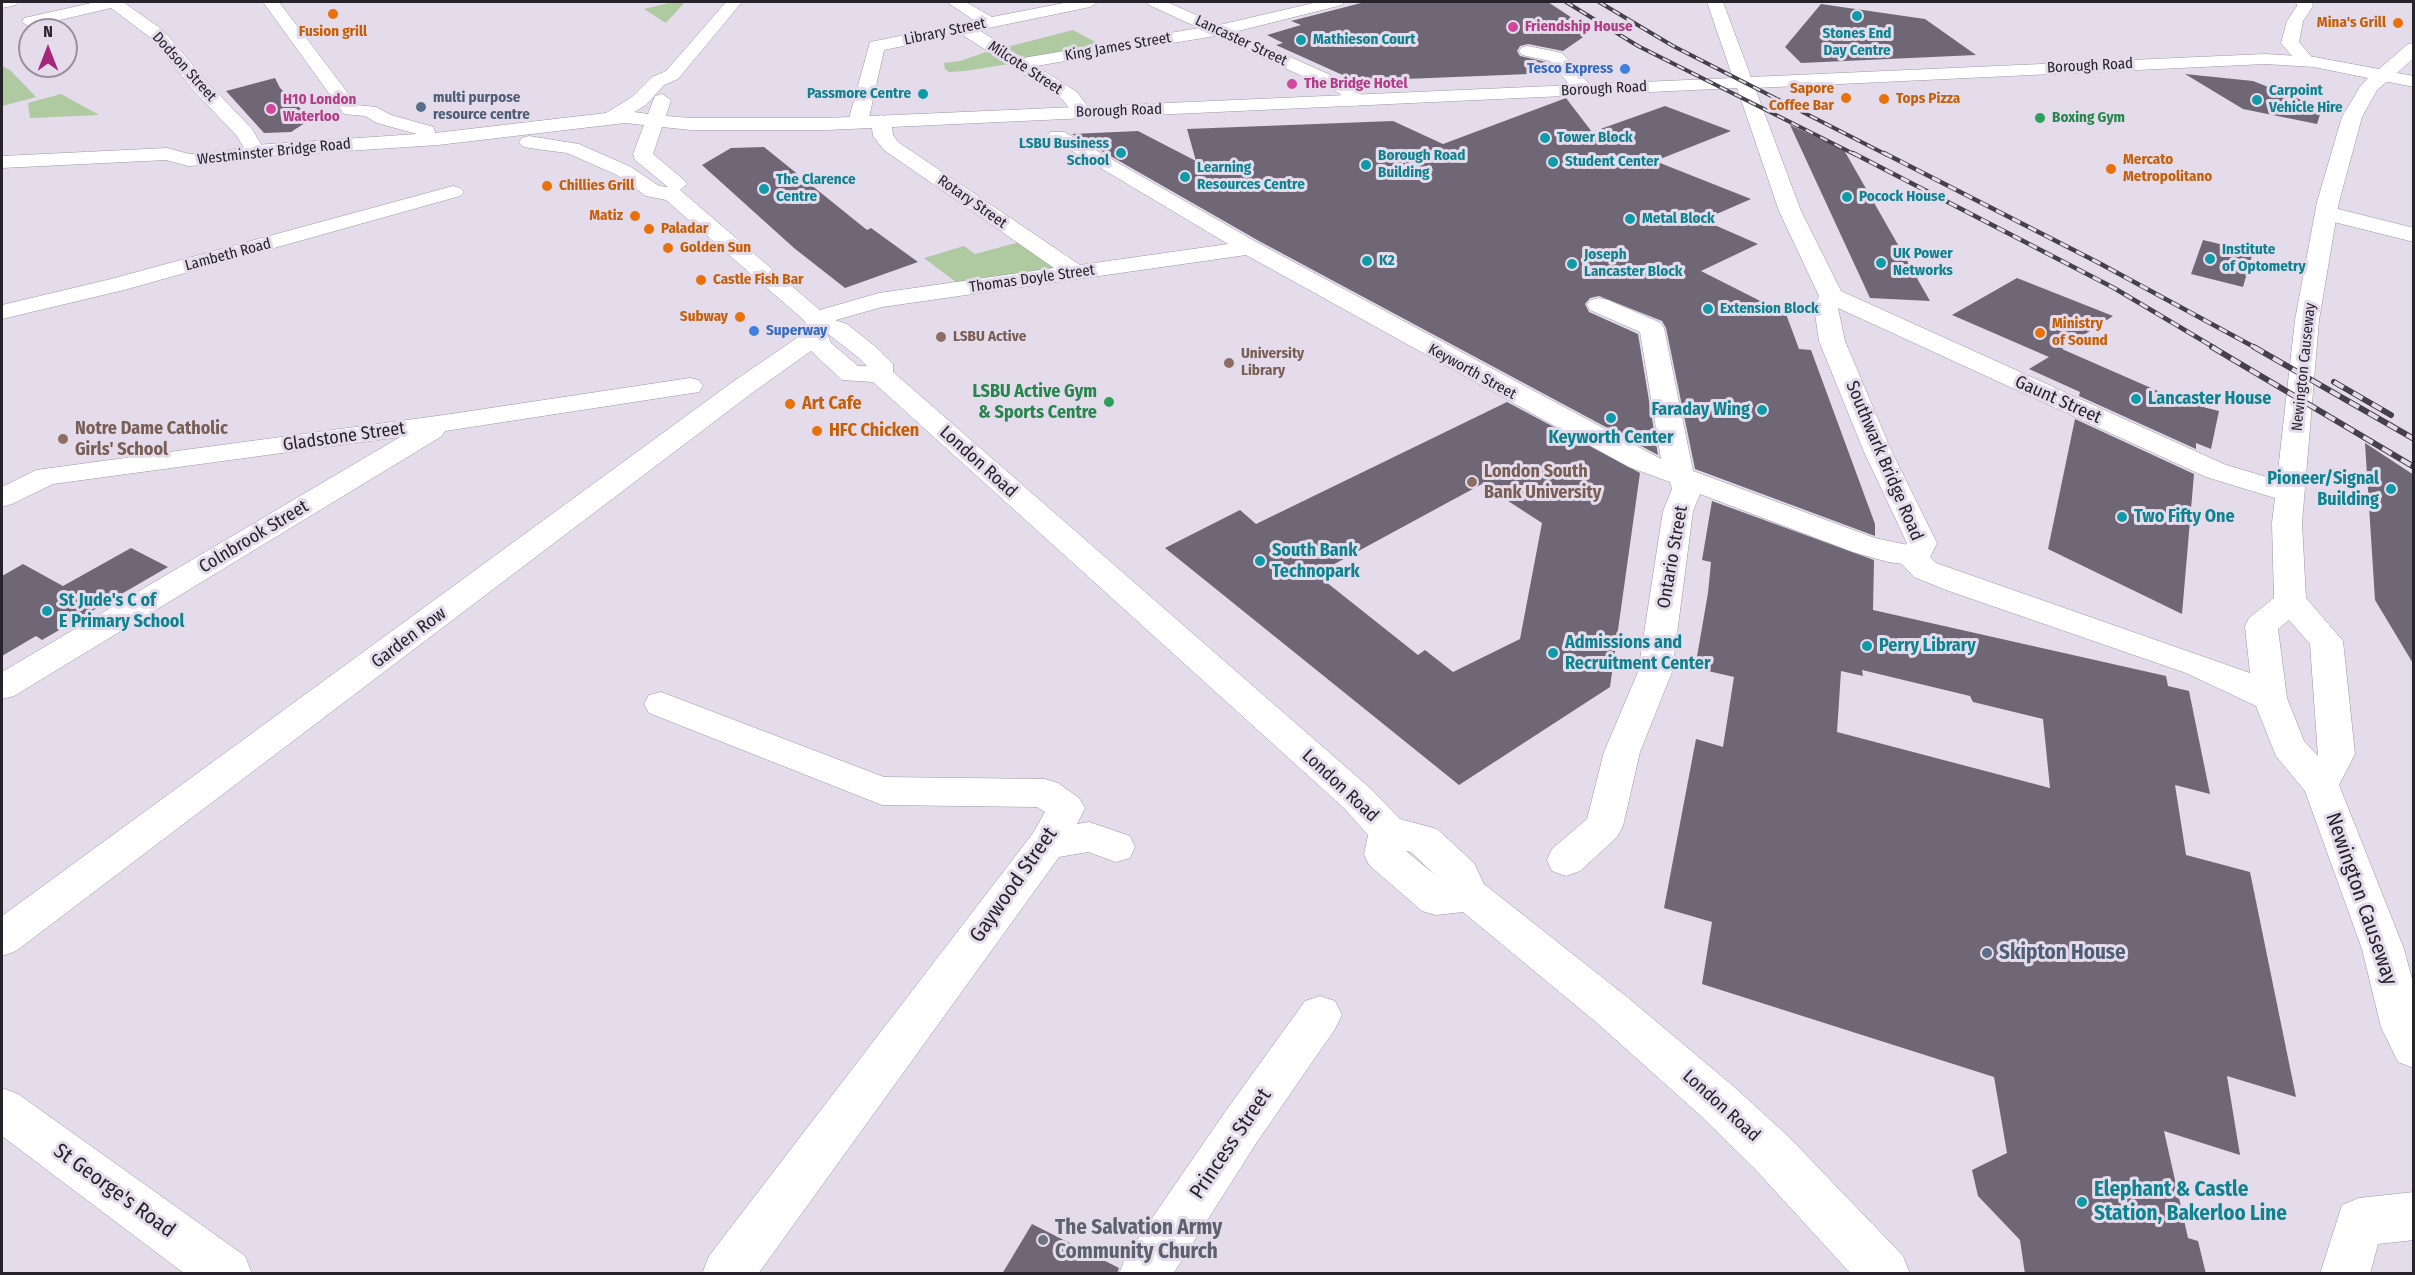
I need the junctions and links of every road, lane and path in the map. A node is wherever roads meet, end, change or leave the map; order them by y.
1 (10, 2) edge
2 (114, 2) edge
3 (271, 2) edge
4 (734, 2) edge
5 (955, 2) edge
6 (1090, 2) edge
7 (1155, 2) edge
8 (1335, 2) edge
9 (1715, 2) edge
10 (2304, 2) edge
11 (2, 3) edge
12 (1043, 5) edge
13 (47, 18) edge
14 (989, 22) junction
15 (1076, 23) dead end
16 (964, 28) junction
17 (1218, 30) junction
18 (1096, 34) dead end
19 (1120, 47) junction
20 (2414, 48) edge
21 (1528, 51) dead end
22 (2306, 61) junction
23 (1019, 64) junction
24 (672, 75) junction
25 (2380, 75) junction
26 (2414, 82) edge
27 (1744, 83) junction
28 (1584, 90) junction
29 (1356, 100) junction
30 (1082, 112) junction
31 (347, 115) junction
32 (612, 118) junction
33 (654, 120) junction
34 (881, 121) junction
35 (858, 122) junction
36 (583, 123) junction
37 (827, 124) junction
38 (1057, 136) dead end
39 (446, 137) junction
40 (397, 141) junction
41 (646, 141) junction
42 (289, 148) junction
43 (255, 151) junction
44 (579, 151) junction
45 (2, 162) edge
46 (453, 192) dead end
47 (672, 194) junction
48 (2326, 213) junction
49 (2414, 235) edge
50 (1250, 248) junction
51 (1076, 273) junction
52 (1832, 296) junction
53 (1599, 305) dead end
54 (2, 312) edge
55 (817, 326) junction
56 (690, 386) dead end
57 (444, 423) junction
58 (1682, 477) junction
59 (2289, 493) junction
60 (2, 498) edge
61 (1911, 555) junction
62 (2290, 601) junction
63 (2, 687) edge
64 (2270, 698) junction
65 (661, 704) dead end
66 (2321, 785) junction
67 (1047, 844) junction
68 (1116, 847) dead end
69 (1566, 860) dead end
70 (2, 939) edge
71 (1320, 1015) dead end
72 (2414, 1048) edge
73 (2, 1109) edge
74 (2414, 1216) edge
75 (227, 1274) edge
76 (727, 1274) edge
77 (1144, 1274) edge
78 (1885, 1274) edge
79 (2345, 1274) edge

1 - 11 main road
2 - 13 main road, Dodson Street
2 - 43 main road, Dodson Street
3 - 31 main road
4 - 24 main road
5 - 14 main road, Milcote Street
6 - 12 main road, Library Street
7 - 17 main road, Lancaster Street
8 - 17 main road, King James Street
9 - 27 main road
10 - 22 main road
12 - 14 main road, Library Street
12 - 15 main road
14 - 16 main road, Library Street
16 - 23 main road, Milcote Street
16 - 35 main road, Library Street
17 - 19 main road, King James Street
17 - 29 main road, Lancaster Street
18 - 19 main road
19 - 23 main road, King James Street
20 - 25 main road, Newington Causeway
21 - 28 main road
22 - 25 main road, Borough Road
22 - 27 main road, Borough Road
23 - 30 main road, Milcote Street
24 - 32 main road
24 - 33 main road
25 - 26 main road, Borough Road
25 - 48 main road, Newington Causeway
27 - 28 main road, Borough Road
27 - 52 main road
28 - 29 main road, Borough Road
29 - 30 main road, Borough Road
30 - 34 main road, Borough Road
31 - 39 main road
31 - 40 main road
31 - 42 main road
32 - 33 main road, Borough Road
32 - 36 main road, Westminster Bridge Road
33 - 37 main road, Borough Road
33 - 41 main road
34 - 35 main road, Borough Road
34 - 51 main road, Rotary Street
35 - 37 main road, Borough Road
36 - 39 main road, Westminster Bridge Road
36 - 44 main road
37 - 41 main road, Borough Road
38 - 50 main road, Keyworth Street
39 - 40 main road, Westminster Bridge Road
39 - 44 main road
40 - 42 main road, Westminster Bridge Road
41 - 47 main road
42 - 43 main road, Westminster Bridge Road
43 - 45 main road, Westminster Bridge Road
44 - 47 main road
46 - 54 main road, Lambeth Road
47 - 55 main road
48 - 49 main road
48 - 59 main road, Newington Causeway
50 - 51 main road, Thomas Doyle Street
50 - 58 main road, Keyworth Street
51 - 55 main road, Thomas Doyle Street
52 - 59 main road, Gaunt Street
52 - 61 main road, Southwark Bridge Road
53 - 58 main road, Ontario Street
55 - 70 main road, Garden Row
55 - 78 main road, London Road
56 - 57 main road, Gladstone Street
57 - 60 main road, Gladstone Street
57 - 63 main road, Colnbrook Street
58 - 61 main road, Keyworth Street
58 - 69 main road, Ontario Street
59 - 62 main road, Newington Causeway
61 - 64 main road, Southwark Bridge Road
62 - 64 main road, Newington Causeway
62 - 66 main road
64 - 66 main road, Newington Causeway
65 - 67 main road, Gaywood Street
66 - 72 main road, Newington Causeway
67 - 68 main road
67 - 76 main road, Gaywood Street
71 - 77 main road, Princess Street
73 - 75 main road, St George's Road
74 - 79 main road

